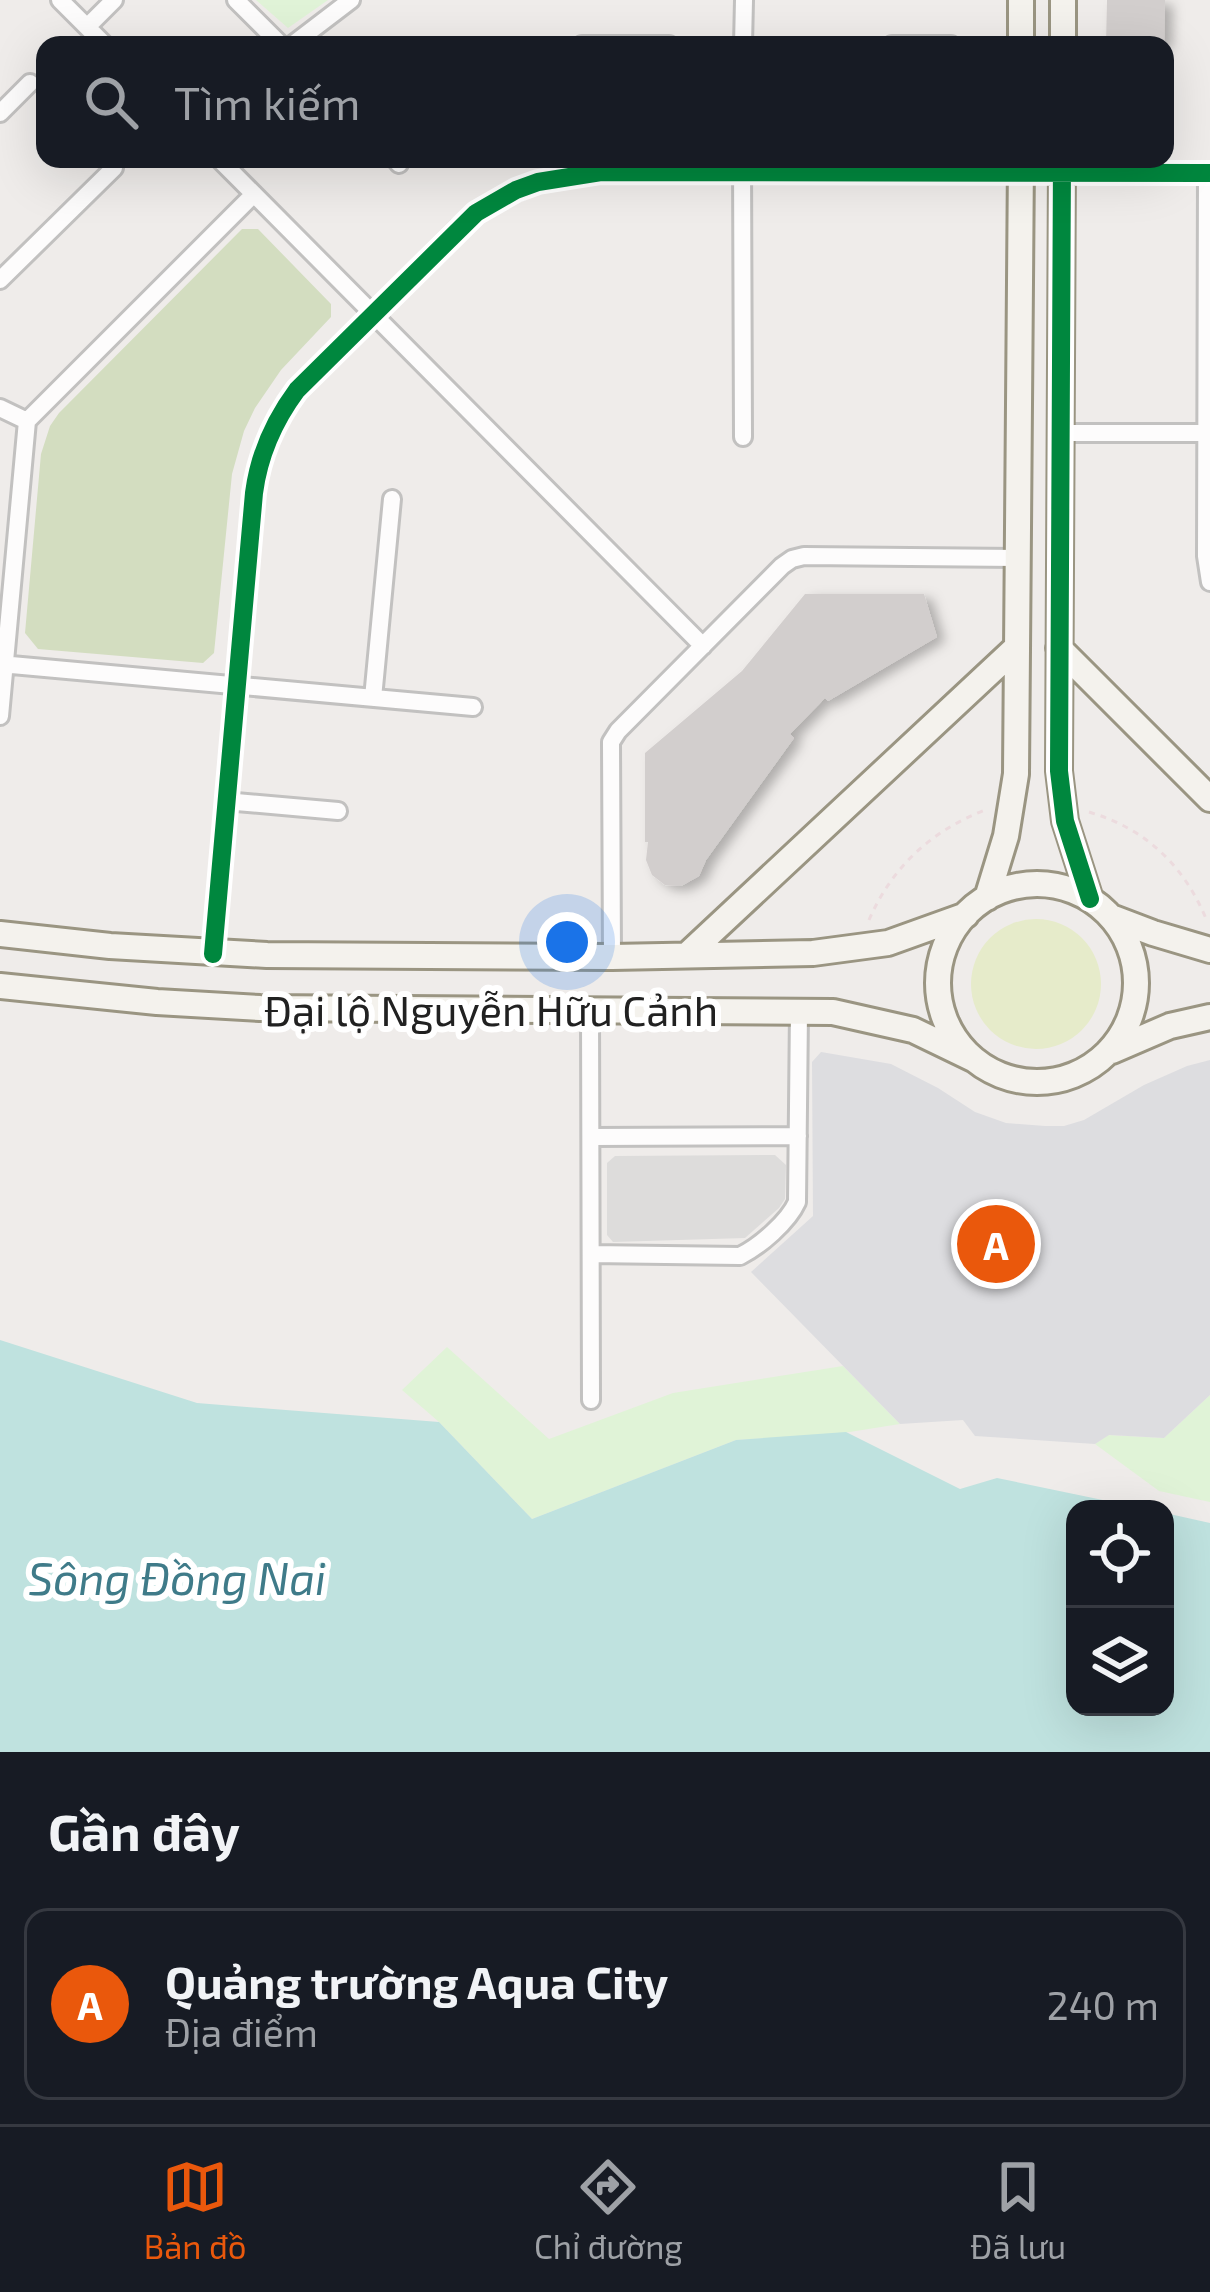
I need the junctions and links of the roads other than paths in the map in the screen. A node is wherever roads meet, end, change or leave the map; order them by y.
1 (60, 0) edge
2 (113, 0) edge
3 (236, 0) edge
4 (351, 0) edge
5 (744, 0) edge
6 (1021, 0) edge
7 (1063, 0) edge
8 (87, 26) junction
9 (96, 36) edge
10 (272, 36) edge
11 (304, 36) edge
12 (743, 36) edge
13 (1021, 36) edge
14 (1063, 36) edge
15 (30, 83) dead end
16 (0, 112) edge
17 (114, 168) dead end
18 (228, 168) edge
19 (695, 168) edge
20 (742, 168) edge
21 (1021, 168) edge
22 (1062, 168) edge
23 (1117, 168) edge
24 (1209, 173) edge
25 (254, 194) junction
26 (0, 280) edge
27 (1208, 304) edge
28 (372, 313) junction
29 (0, 408) edge
30 (27, 421) junction
31 (1060, 433) junction
32 (1208, 434) edge
33 (743, 437) dead end
34 (392, 499) dead end
35 (1016, 558) junction
36 (1210, 582) edge
37 (703, 646) junction
38 (1017, 647) junction
39 (1059, 648) junction
40 (2, 665) edge
41 (236, 686) junction
42 (373, 698) junction
43 (473, 707) dead end
44 (0, 716) edge
45 (1210, 799) edge
46 (225, 801) junction
47 (338, 811) dead end
48 (987, 898) junction
49 (1090, 899) junction
50 (966, 915) junction
51 (1111, 917) junction
52 (0, 934) edge
53 (1210, 950) edge
54 (213, 953) junction
55 (687, 955) junction
56 (611, 956) junction
57 (0, 986) edge
58 (590, 1010) junction
59 (799, 1011) junction
60 (1210, 1017) edge
61 (1104, 1055) junction
62 (973, 1059) junction
63 (798, 1136) junction
64 (591, 1137) junction
65 (591, 1254) junction
66 (591, 1400) dead end

1 - 8 street
2 - 8 street
3 - 10 street
4 - 11 street
5 - 12 street
6 - 13 main road
7 - 14 main road
8 - 9 street
15 - 16 street
17 - 26 street
18 - 25 street
19 - 28 street
20 - 33 street
21 - 35 main road
22 - 31 main road
23 - 24 street
24 - 27 street
25 - 28 street
25 - 30 street
27 - 32 street
28 - 37 street
28 - 41 street
29 - 30 street
30 - 40 street
31 - 32 street
31 - 39 main road
32 - 36 street
34 - 42 street
35 - 37 street
35 - 38 main road
37 - 56 street
38 - 48 main road
38 - 55 main road
39 - 45 main road
39 - 49 main road
40 - 41 street
40 - 44 street
41 - 42 street
41 - 46 street
42 - 43 street
46 - 47 street
46 - 54 street
48 - 49 main road
48 - 50 main road
49 - 51 main road
50 - 55 main road, Đại lộ Nguyễn Hữu Cảnh
50 - 62 main road
51 - 53 main road
51 - 61 main road
52 - 54 main road, Đại lộ Nguyễn Hữu Cảnh
54 - 56 main road, Đại lộ Nguyễn Hữu Cảnh
55 - 56 main road, Đại lộ Nguyễn Hữu Cảnh
57 - 58 main road, Đại lộ Nguyễn Hữu Cảnh
58 - 59 main road, Đại lộ Nguyễn Hữu Cảnh
58 - 64 street
59 - 62 main road, Đại lộ Nguyễn Hữu Cảnh
59 - 63 street
60 - 61 main road
61 - 62 main road
63 - 64 street
63 - 65 street
64 - 65 street
65 - 66 street

